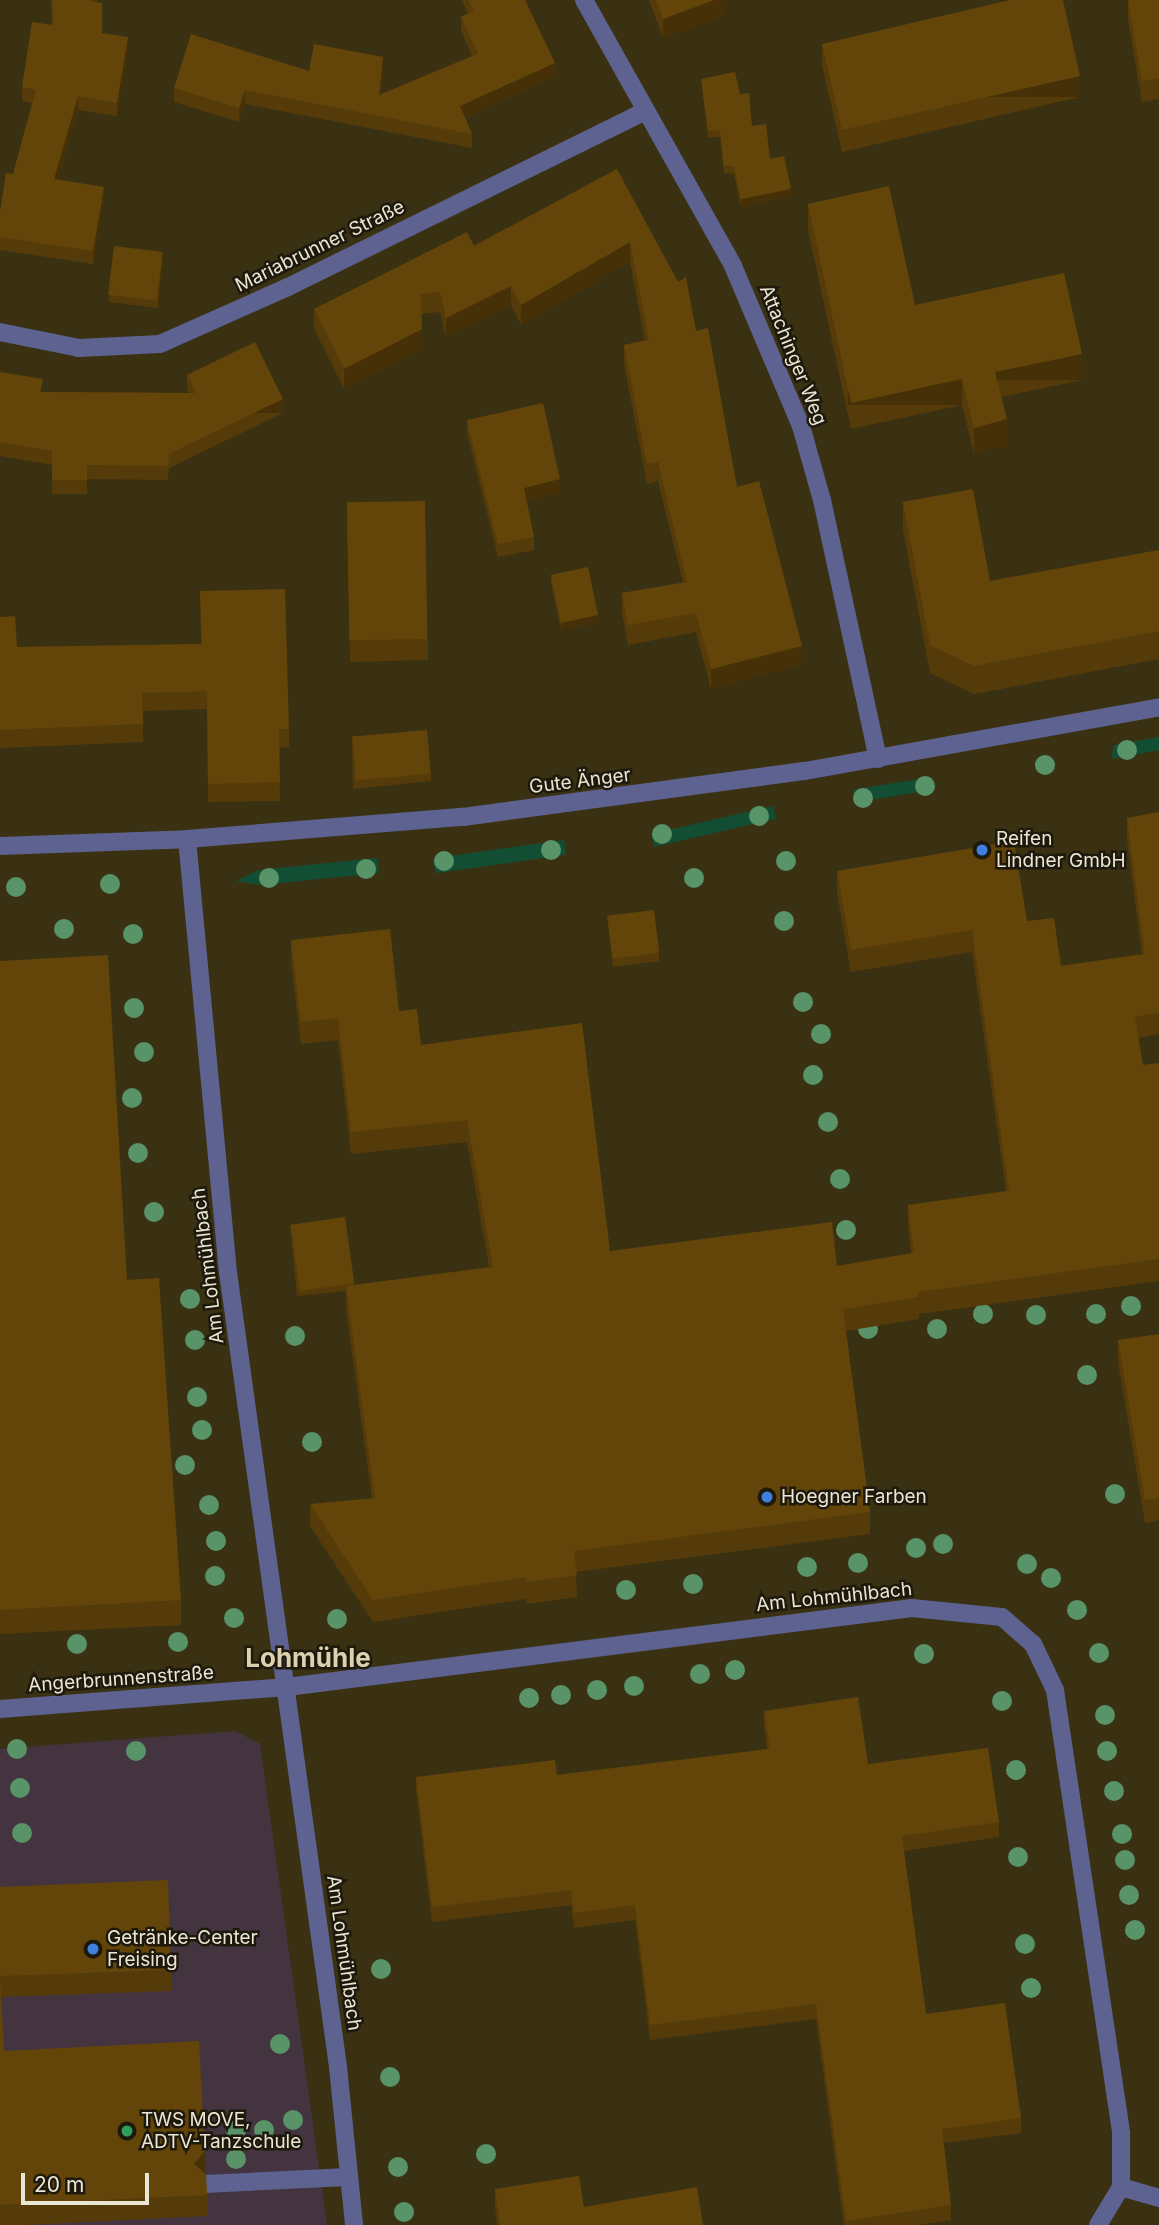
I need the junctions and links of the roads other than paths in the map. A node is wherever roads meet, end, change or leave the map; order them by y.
1 (584, 0) edge
2 (643, 112) junction
3 (0, 332) edge
4 (1159, 707) edge
5 (878, 759) junction
6 (187, 839) junction
7 (0, 846) edge
8 (287, 1687) junction
9 (0, 1709) edge
10 (348, 2176) junction
11 (205, 2184) edge
12 (1121, 2187) junction
13 (1159, 2198) edge
14 (354, 2225) edge
15 (1098, 2225) edge

1 - 2 street, Attachinger Weg
2 - 3 street, Mariabrunner Straße
2 - 5 street, Attachinger Weg
4 - 5 street, Gute Änger
5 - 6 street, Gute Änger
6 - 7 street, Gute Änger
6 - 8 street, Am Lohmühlbach
8 - 9 street, Angerbrunnenstraße
8 - 10 street, Am Lohmühlbach
8 - 12 street, Am Lohmühlbach
10 - 11 street
10 - 14 street, Am Lohmühlbach
12 - 13 street
12 - 15 street

